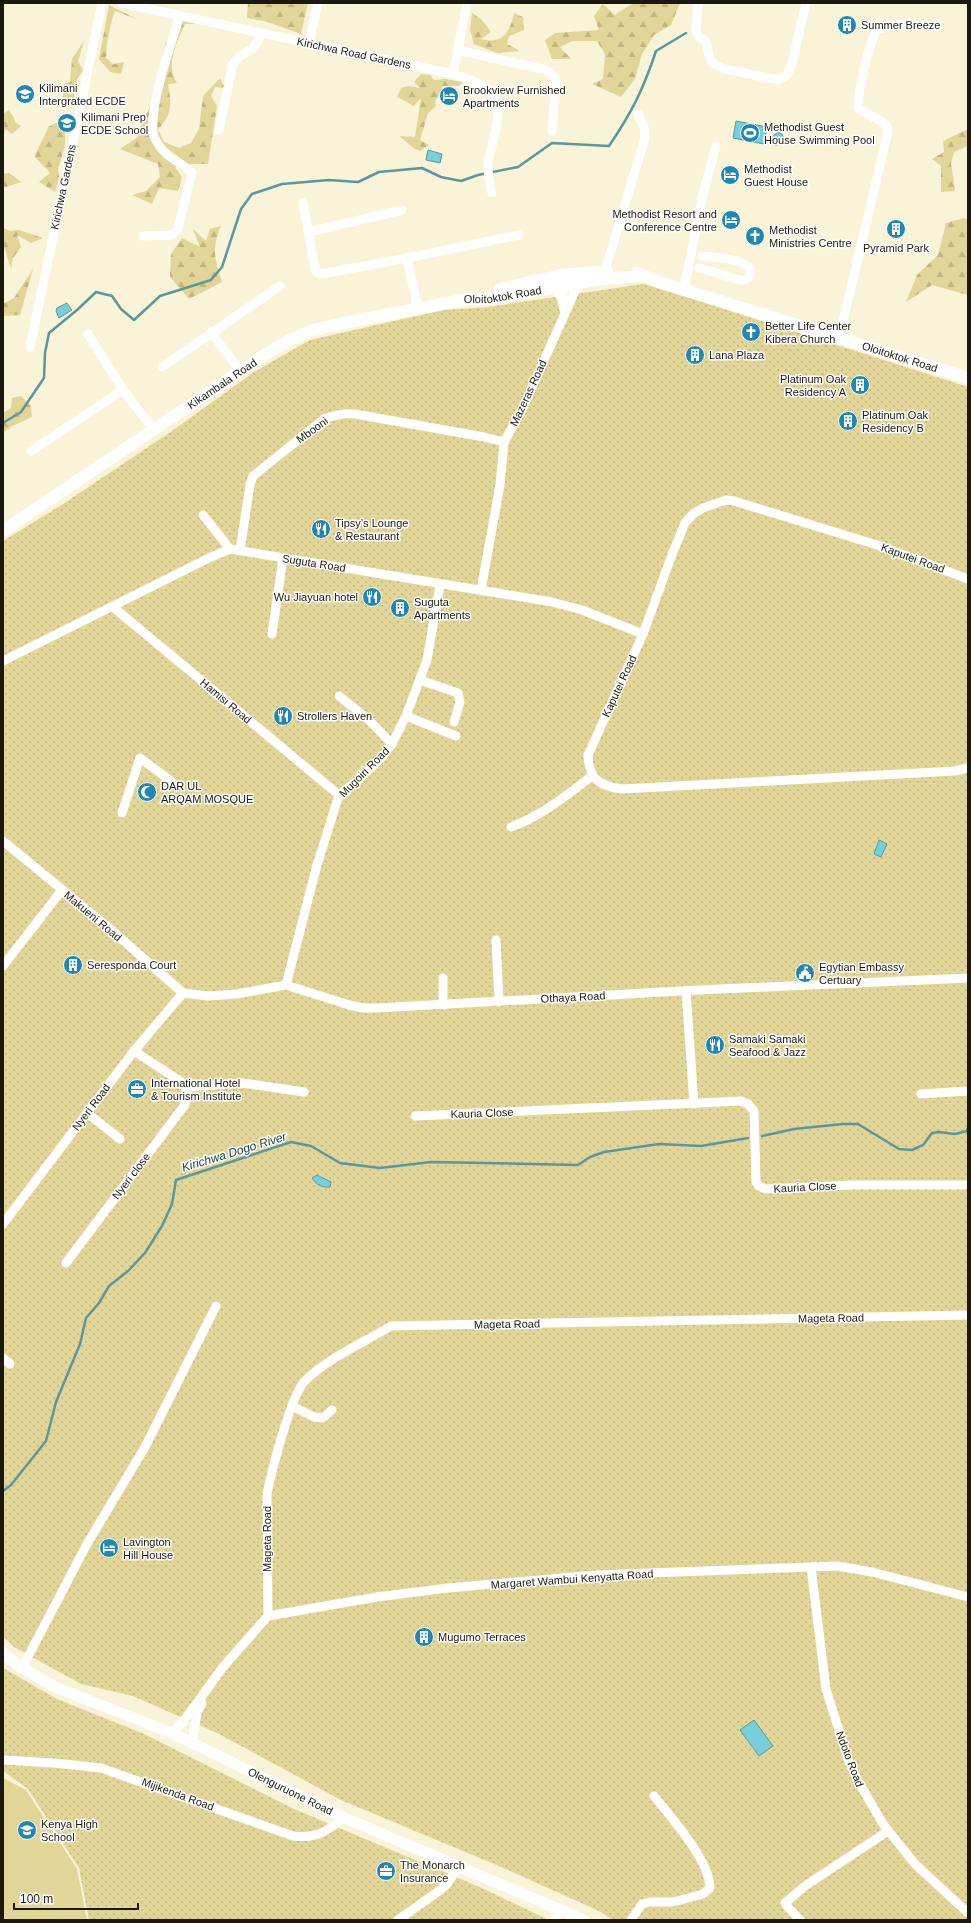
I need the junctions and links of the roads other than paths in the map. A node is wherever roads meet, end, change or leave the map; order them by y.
1 (102, 3) edge
2 (121, 3) edge
3 (318, 3) edge
4 (467, 3) edge
5 (698, 3) edge
6 (806, 3) edge
7 (180, 15) junction
8 (910, 23) dead end
9 (262, 32) junction
10 (309, 43) junction
11 (457, 50) junction
12 (453, 74) junction
13 (638, 114) dead end
14 (219, 130) dead end
15 (552, 131) dead end
16 (716, 146) dead end
17 (491, 189) dead end
18 (303, 203) dead end
19 (402, 210) dead end
20 (309, 232) junction
21 (519, 235) dead end
22 (143, 236) dead end
23 (702, 256) dead end
24 (407, 258) junction
25 (699, 268) dead end
26 (605, 271) junction
27 (644, 276) junction
28 (542, 280) junction
29 (576, 283) junction
30 (280, 286) dead end
31 (553, 288) junction
32 (684, 289) junction
33 (468, 299) junction
34 (418, 309) junction
35 (565, 310) junction
36 (211, 332) junction
37 (88, 334) dead end
38 (839, 338) junction
39 (30, 347) dead end
40 (162, 367) dead end
41 (240, 370) junction
42 (968, 376) edge
43 (123, 390) junction
44 (154, 430) junction
45 (504, 442) junction
46 (31, 451) dead end
47 (203, 515) dead end
48 (3, 531) edge
49 (235, 550) junction
50 (283, 558) junction
51 (968, 579) edge
52 (440, 585) junction
53 (481, 590) junction
54 (113, 607) junction
55 (272, 634) dead end
56 (643, 634) junction
57 (3, 661) edge
58 (420, 680) junction
59 (339, 696) dead end
60 (406, 716) junction
61 (454, 722) dead end
62 (456, 736) dead end
63 (392, 744) junction
64 (968, 768) edge
65 (592, 776) junction
66 (171, 781) dead end
67 (339, 795) junction
68 (122, 813) dead end
69 (510, 827) dead end
70 (3, 841) edge
71 (62, 890) junction
72 (496, 940) dead end
73 (3, 966) edge
74 (443, 978) dead end
75 (968, 978) edge
76 (286, 986) junction
77 (686, 991) junction
78 (182, 993) junction
79 (499, 1002) junction
80 (443, 1005) junction
81 (134, 1051) junction
82 (185, 1087) junction
83 (304, 1092) dead end
84 (968, 1092) edge
85 (921, 1094) dead end
86 (694, 1104) junction
87 (87, 1113) junction
88 (415, 1116) dead end
89 (120, 1139) dead end
90 (968, 1185) edge
91 (3, 1224) edge
92 (66, 1263) dead end
93 (216, 1306) dead end
94 (968, 1315) edge
95 (292, 1406) junction
96 (332, 1410) dead end
97 (812, 1568) junction
98 (968, 1597) edge
99 (268, 1616) junction
100 (3, 1653) edge
101 (22, 1668) junction
102 (208, 1687) junction
103 (172, 1733) junction
104 (192, 1743) junction
105 (3, 1760) edge
106 (654, 1796) dead end
107 (345, 1818) junction
108 (888, 1831) junction
109 (459, 1866) junction
110 (560, 1909) junction
111 (968, 1913) edge
112 (572, 1917) edge
113 (398, 1920) edge
114 (555, 1920) edge
115 (584, 1920) edge
116 (631, 1920) edge
117 (800, 1920) edge

1 - 39 street, Kirichwa Gardens
2 - 7 street, Kirichwa Road Gardens
3 - 10 street
4 - 11 street
5 - 6 street
7 - 9 street, Kirichwa Road Gardens
7 - 22 street
8 - 38 street
9 - 10 street, Kirichwa Road Gardens
9 - 14 street
10 - 12 street, Kirichwa Road Gardens
11 - 12 street
11 - 15 street
12 - 17 street, Kirichwa Road Gardens
13 - 26 street
16 - 32 street
18 - 20 street
19 - 20 street
20 - 24 street
21 - 24 street
23 - 25 street
24 - 34 street
26 - 27 main road, Oloitoktok Road
26 - 29 main road, Oloitoktok Road
27 - 29 main road, Oloitoktok Road
27 - 32 main road, Oloitoktok Road
28 - 29 main road, Oloitoktok Road
28 - 29 street
28 - 33 main road, Oloitoktok Road
29 - 31 main road, Oloitoktok Road
29 - 35 street, Mazeras Road
30 - 36 street
31 - 33 main road, Oloitoktok Road
31 - 35 street
32 - 38 main road, Oloitoktok Road
33 - 34 main road, Kikambala Road
34 - 41 main road, Kikambala Road
35 - 45 street, Mazeras Road
36 - 40 street
36 - 41 street
37 - 43 street
38 - 42 main road, Oloitoktok Road
41 - 44 main road, Kikambala Road
43 - 44 street
43 - 46 street
44 - 48 main road, Kikambala Road
45 - 49 street, Mbooni
45 - 53 street, Mazeras Road
47 - 49 street
49 - 50 street, Suguta Road
49 - 54 street
50 - 52 street, Suguta Road
50 - 55 street
51 - 56 street, Kaputei Road
52 - 53 street, Suguta Road
52 - 58 street, Mugoiri Road
53 - 56 street, Suguta Road
54 - 57 street
54 - 67 street, Hamisi Road
56 - 65 street, Kaputei Road
58 - 60 street, Mugoiri Road
58 - 61 street
59 - 63 street
60 - 62 street
60 - 63 street, Mugoiri Road
63 - 67 street, Mugoiri Road
64 - 65 street
65 - 69 street
66 - 68 street
67 - 76 street, Mugoiri Road
70 - 71 street, Makueni Road
71 - 73 street
71 - 78 street, Makueni Road
72 - 79 street
74 - 80 street
75 - 77 street, Othaya Road
76 - 78 street, Othaya Road
76 - 80 street, Othaya Road
77 - 79 street, Othaya Road
77 - 86 street
78 - 81 street, Nyeri Road
79 - 80 street, Othaya Road
81 - 82 street
81 - 87 street, Nyeri Road
82 - 83 street
82 - 92 street, Nyeri close
84 - 85 street
86 - 88 street, Kauria Close
86 - 90 street, Kauria Close
87 - 89 street
87 - 91 street, Nyeri Road
93 - 101 street
94 - 95 street, Mageta Road
95 - 96 street
95 - 99 street, Mageta Road
97 - 98 street, Margaret Wambui Kenyatta Road
97 - 99 street, Margaret Wambui Kenyatta Road
97 - 108 street, Ndoto Road
99 - 102 street
100 - 101 street, Olenguruone Road
101 - 103 street, Olenguruone Road
102 - 103 street
102 - 104 street
103 - 104 street, Olenguruone Road
104 - 107 street, Olenguruone Road
105 - 107 street, Mijikenda Road
106 - 116 street
107 - 109 street, Olenguruone Road
108 - 111 street, Ndoto Road
108 - 117 street
109 - 110 street, Olenguruone Road
109 - 113 street
110 - 112 street, Olenguruone Road
110 - 114 street
112 - 115 street, Olenguruone Road

